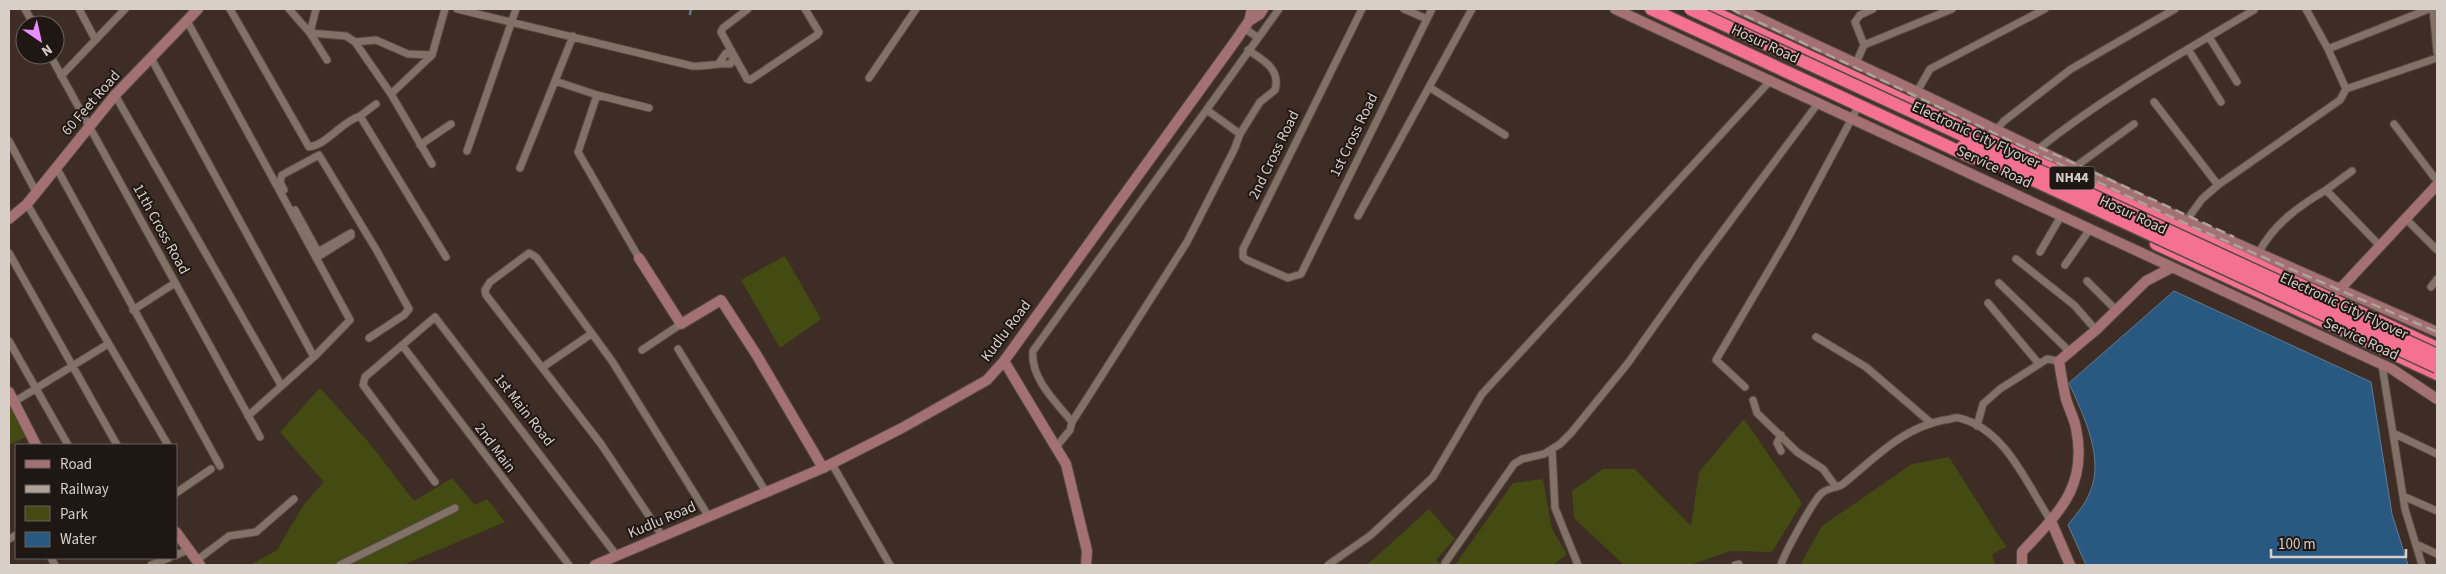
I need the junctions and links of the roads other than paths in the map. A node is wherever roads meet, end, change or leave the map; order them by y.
1 (79, 9) edge
2 (125, 9) edge
3 (198, 9) edge
4 (230, 9) edge
5 (289, 9) edge
6 (316, 9) edge
7 (445, 9) edge
8 (456, 9) edge
9 (516, 9) edge
10 (748, 9) edge
11 (805, 9) edge
12 (916, 9) edge
13 (1252, 9) edge
14 (1264, 9) edge
15 (1279, 9) edge
16 (1362, 9) edge
17 (1404, 9) edge
18 (1432, 9) edge
19 (1472, 9) edge
20 (1615, 9) edge
21 (1651, 9) edge
22 (1665, 9) edge
23 (1690, 9) edge
24 (1707, 9) edge
25 (1739, 9) edge
26 (1873, 9) edge
27 (1952, 9) edge
28 (2045, 9) edge
29 (2175, 9) edge
30 (2306, 9) edge
31 (2431, 9) edge
32 (2254, 10) edge
33 (1427, 19) junction
34 (186, 21) junction
35 (510, 23) junction
36 (1246, 24) junction
37 (310, 33) junction
38 (573, 36) junction
39 (2209, 36) junction
40 (1257, 37) junction
41 (95, 39) junction
42 (355, 42) junction
43 (1864, 45) junction
44 (2188, 49) junction
45 (2328, 49) junction
46 (1248, 50) junction
47 (2437, 52) edge
48 (432, 55) junction
49 (733, 55) junction
50 (151, 58) junction
51 (2437, 58) edge
52 (326, 60) dead end
53 (1856, 63) junction
54 (55, 65) edge
55 (61, 76) junction
56 (869, 78) dead end
57 (1771, 80) junction
58 (555, 81) junction
59 (2237, 82) dead end
60 (1429, 87) junction
61 (2346, 89) junction
62 (391, 94) junction
63 (115, 95) junction
64 (597, 95) junction
65 (1914, 97) junction
66 (1818, 102) junction
67 (2154, 102) dead end
68 (2221, 102) dead end
69 (376, 104) dead end
70 (1859, 105) junction
71 (649, 108) dead end
72 (1207, 110) junction
73 (360, 116) junction
74 (1851, 117) junction
75 (451, 124) dead end
76 (2134, 124) dead end
77 (2394, 124) dead end
78 (89, 126) junction
79 (1996, 130) junction
80 (1240, 134) junction
81 (1505, 135) dead end
82 (9, 141) edge
83 (420, 144) junction
84 (2037, 150) junction
85 (467, 151) dead end
86 (432, 164) dead end
87 (56, 167) junction
88 (2074, 167) junction
89 (520, 168) dead end
90 (2352, 171) dead end
91 (2437, 181) edge
92 (2218, 185) junction
93 (2437, 185) edge
94 (2326, 190) junction
95 (36, 192) junction
96 (27, 204) junction
97 (1358, 216) dead end
98 (2061, 216) junction
99 (9, 219) edge
100 (2406, 219) junction
101 (361, 225) junction
102 (2187, 226) junction
103 (2090, 229) junction
104 (2380, 246) junction
105 (2437, 250) edge
106 (2040, 252) dead end
107 (2259, 252) junction
108 (9, 253) edge
109 (318, 254) junction
110 (2177, 254) junction
111 (446, 257) dead end
112 (639, 258) joint
113 (2016, 259) dead end
114 (2154, 260) junction
115 (2065, 265) dead end
116 (2170, 268) junction
117 (1301, 274) joint
118 (2437, 279) edge
119 (2087, 281) dead end
120 (2146, 281) junction
121 (175, 283) junction
122 (1999, 283) dead end
123 (2431, 287) dead end
124 (2339, 290) junction
125 (1988, 302) dead end
126 (133, 310) junction
127 (2116, 310) junction
128 (681, 324) junction
129 (2096, 330) junction
130 (2437, 332) edge
131 (591, 334) junction
132 (1816, 336) dead end
133 (369, 338) dead end
134 (9, 341) edge
135 (108, 344) junction
136 (402, 345) junction
137 (2437, 348) edge
138 (642, 350) dead end
139 (678, 350) dead end
140 (2069, 351) junction
141 (2437, 355) edge
142 (314, 357) junction
143 (1004, 361) junction
144 (2059, 361) junction
145 (2039, 364) junction
146 (2382, 365) junction
147 (72, 366) junction
148 (543, 367) junction
149 (2437, 367) edge
150 (2437, 374) edge
151 (281, 385) junction
152 (1745, 387) dead end
153 (36, 388) junction
154 (9, 392) edge
155 (2437, 399) edge
156 (1753, 400) dead end
157 (14, 402) junction
158 (248, 416) junction
159 (1072, 422) junction
160 (1931, 423) junction
161 (1977, 426) junction
162 (2393, 433) junction
163 (1781, 435) junction
164 (260, 437) dead end
165 (35, 444) edge
166 (67, 444) edge
167 (116, 444) edge
168 (167, 444) edge
169 (1056, 447) junction
170 (1552, 450) junction
171 (1781, 451) dead end
172 (2437, 454) edge
173 (220, 466) dead end
174 (828, 466) junction
175 (211, 469) dead end
176 (435, 482) dead end
177 (1836, 487) junction
178 (178, 492) edge
179 (766, 492) junction
180 (2403, 496) junction
181 (294, 499) dead end
182 (455, 508) dead end
183 (2437, 511) edge
184 (709, 517) junction
185 (2051, 521) junction
186 (178, 534) edge
187 (663, 536) junction
188 (2416, 544) junction
189 (190, 549) junction
190 (178, 554) edge
191 (2437, 554) edge
192 (617, 556) junction
193 (166, 559) edge
194 (199, 563) edge
195 (1445, 563) dead end
196 (1779, 564) edge
197 (151, 565) edge
198 (340, 565) edge
199 (569, 565) edge
200 (596, 565) edge
201 (890, 565) edge
202 (1086, 565) edge
203 (1328, 565) edge
204 (1578, 565) edge
205 (2022, 565) edge
206 (2070, 565) edge
207 (2422, 565) edge

1 - 41 street
2 - 41 street
3 - 34 street, 60 Feet Road
4 - 73 street
5 - 37 street
6 - 37 street
7 - 48 street
8 - 35 street
9 - 35 street
10 - 49 street
11 - 49 street
12 - 56 street
13 - 36 street, Kudlu Road
14 - 36 street, Kudlu Road
15 - 40 street
16 - 117 street, 2nd Cross Road
17 - 33 street
18 - 33 street, 1st Cross Road
19 - 60 street
20 - 57 street, Service Road
21 - 70 highway, Hosur Road / NH44
22 - 149 highway, Electronic City Flyover, bridge
23 - 141 highway, Electronic City Flyover, bridge
24 - 65 highway, Hosur Road / NH44
25 - 53 street, Hosur Road
26 - 43 street
27 - 43 street
28 - 65 street
29 - 79 street
30 - 45 street
31 - 45 street
31 - 47 street
32 - 39 street
33 - 117 street, 1st Cross Road
34 - 50 street, 60 Feet Road
34 - 109 street
35 - 38 street
35 - 85 street
36 - 40 street
36 - 143 street, Kudlu Road
37 - 42 street
37 - 52 street
38 - 49 street
38 - 58 street
39 - 44 street
39 - 59 street
40 - 46 street
41 - 55 street
42 - 48 street
42 - 62 street
43 - 53 street
44 - 68 street
44 - 84 street
45 - 61 street
46 - 72 street
46 - 80 street
48 - 62 street
50 - 63 street, 60 Feet Road
50 - 142 street
51 - 61 street
53 - 65 street, Hosur Road
54 - 55 street, 11th Cross Road
55 - 78 street, 11th Cross Road
57 - 66 street, Service Road
57 - 203 street
58 - 64 street
58 - 89 street
60 - 81 street
60 - 97 street
61 - 92 street
62 - 83 street
63 - 78 street, 60 Feet Road
63 - 151 street
64 - 71 street
64 - 112 street
65 - 79 street, Hosur Road
65 - 102 highway, Hosur Road / NH44
66 - 74 street, Service Road
66 - 170 street
67 - 92 street
69 - 73 street
70 - 74 street
70 - 110 highway, Hosur Road / NH44
72 - 80 street
72 - 159 street
73 - 111 street
74 - 98 street, Service Road
74 - 152 street
75 - 83 street
76 - 88 street
77 - 91 street
78 - 87 street, 60 Feet Road
78 - 121 street, 11th Cross Road
79 - 84 street, Hosur Road
80 - 159 street
82 - 95 street
83 - 86 street
84 - 88 street, Hosur Road
87 - 95 street, 60 Feet Road
87 - 126 street
88 - 102 street, Hosur Road
90 - 94 street
92 - 102 street
93 - 100 street
94 - 104 street
94 - 107 street
95 - 96 street, 60 Feet Road
96 - 99 street, 60 Feet Road
96 - 135 street
98 - 103 street, Service Road
98 - 106 street
100 - 104 street
100 - 105 street
101 - 109 street
101 - 109 street
101 - 133 street
102 - 107 street, Hosur Road
102 - 110 highway
102 - 137 highway, Hosur Road / NH44
103 - 114 street, Service Road
103 - 115 street
104 - 124 street
107 - 124 street, Hosur Road
108 - 147 street
109 - 142 street
110 - 150 highway, Hosur Road / NH44
112 - 128 street
113 - 129 street
114 - 116 street, Service Road
114 - 120 street
116 - 120 street
116 - 146 street, Service Road
118 - 123 street
119 - 127 street
120 - 127 street
121 - 126 street
121 - 158 street, 11th Cross Road
122 - 140 street
124 - 130 street, Hosur Road
125 - 145 street
126 - 173 street
127 - 129 street
128 - 138 street
128 - 174 street
129 - 140 street
131 - 148 street
131 - 148 street
131 - 184 street
132 - 160 street
134 - 153 street
135 - 147 street
135 - 168 street
136 - 176 street
136 - 192 street, 1st Main Road
136 - 199 street, 2nd Main
139 - 179 street
140 - 144 street
142 - 151 street
143 - 169 street
143 - 174 street, Kudlu Road
144 - 145 street
144 - 185 street
145 - 161 street
146 - 155 street, Service Road
146 - 162 street
147 - 153 street
147 - 167 street
148 - 187 street
151 - 158 street
153 - 157 street
153 - 166 street
154 - 157 street
156 - 163 street
157 - 165 street
158 - 164 street, 11th Cross Road
159 - 169 street
160 - 161 street
160 - 177 street
161 - 185 street
162 - 172 street
162 - 180 street
163 - 171 street
163 - 177 street
169 - 202 street
170 - 195 street
170 - 204 street
174 - 179 street, Kudlu Road
174 - 201 street
175 - 178 street
177 - 196 street
179 - 184 street, Kudlu Road
180 - 183 street
180 - 188 street
181 - 194 street
182 - 198 street
184 - 187 street, Kudlu Road
185 - 205 street
185 - 206 street
186 - 189 street
187 - 192 street, Kudlu Road
188 - 191 street
188 - 207 street
189 - 190 street
189 - 194 street
192 - 200 street, Kudlu Road
193 - 197 street

